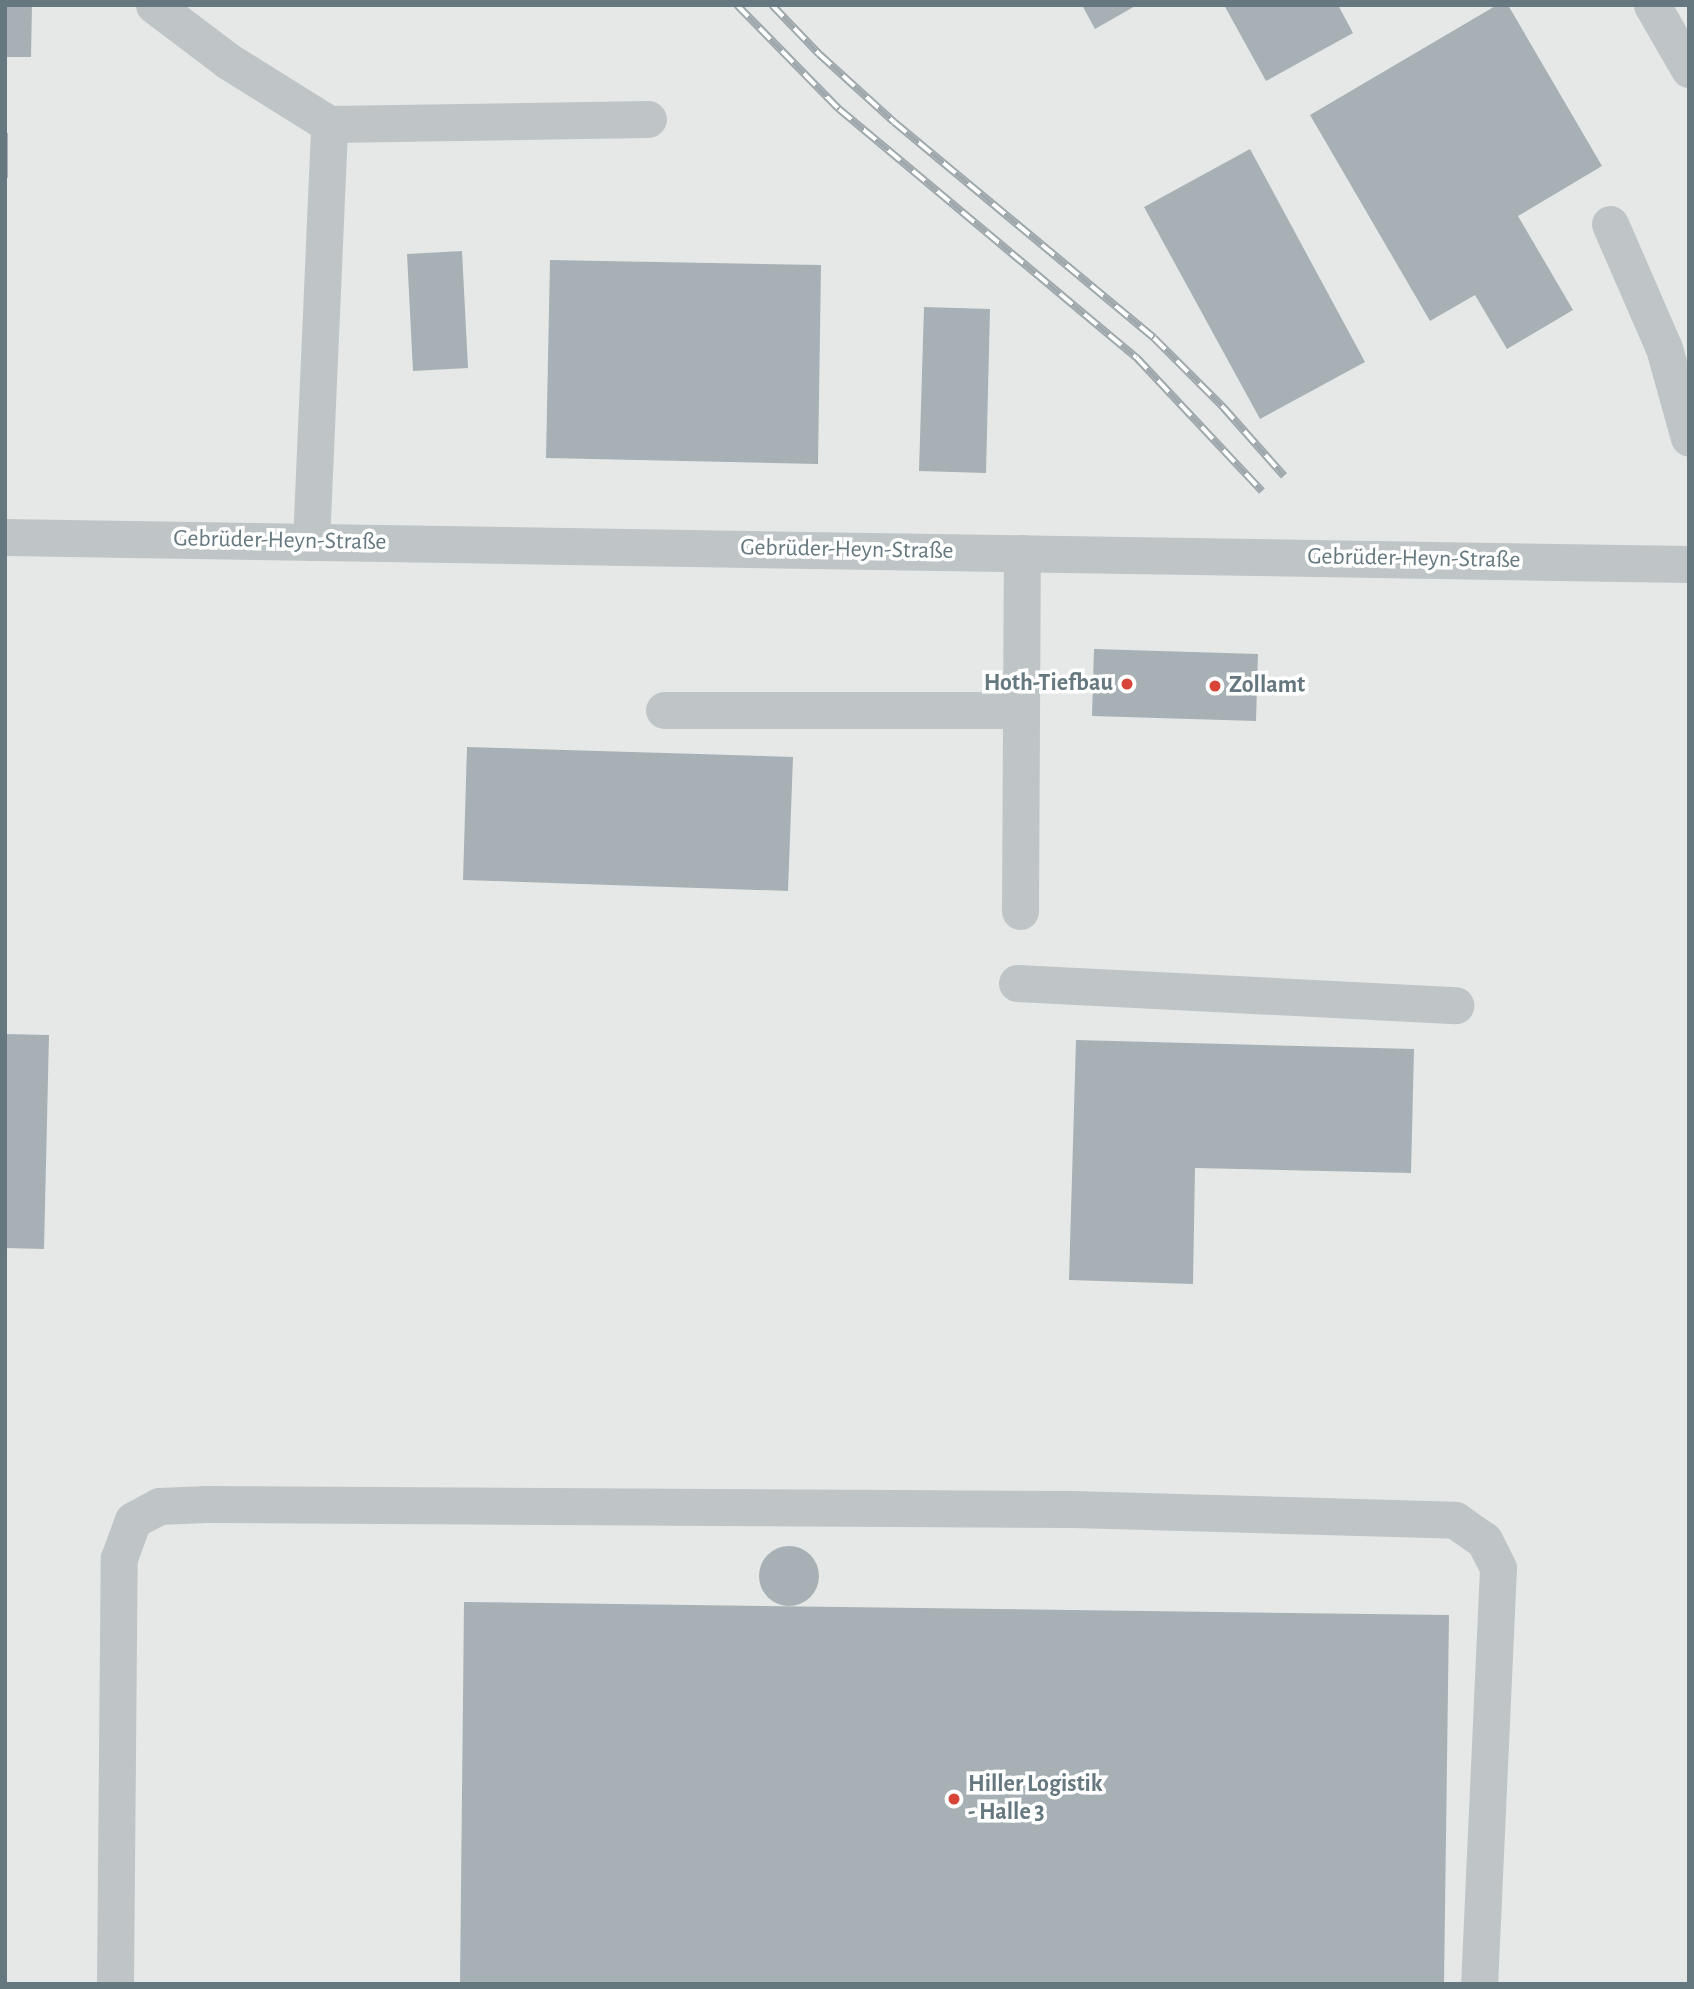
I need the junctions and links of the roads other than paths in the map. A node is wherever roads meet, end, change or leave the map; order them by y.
1 (154, 5) edge
2 (1652, 5) edge
3 (1689, 69) edge
4 (648, 119) dead end
5 (329, 124) junction
6 (1610, 224) dead end
7 (1689, 438) edge
8 (5, 537) edge
9 (311, 541) junction
10 (1022, 553) junction
11 (1689, 564) edge
12 (664, 710) dead end
13 (1021, 710) junction
14 (1020, 911) dead end
15 (1017, 983) dead end
16 (1455, 1005) dead end
17 (115, 1984) edge
18 (1479, 1984) edge

1 - 5 street
2 - 3 street
4 - 5 street
5 - 9 street
6 - 7 street
8 - 9 street, Gebrüder-Heyn-Straße
9 - 10 street, Gebrüder-Heyn-Straße
10 - 11 street, Gebrüder-Heyn-Straße
10 - 13 street
12 - 13 street
13 - 14 street
15 - 16 street
17 - 18 street

